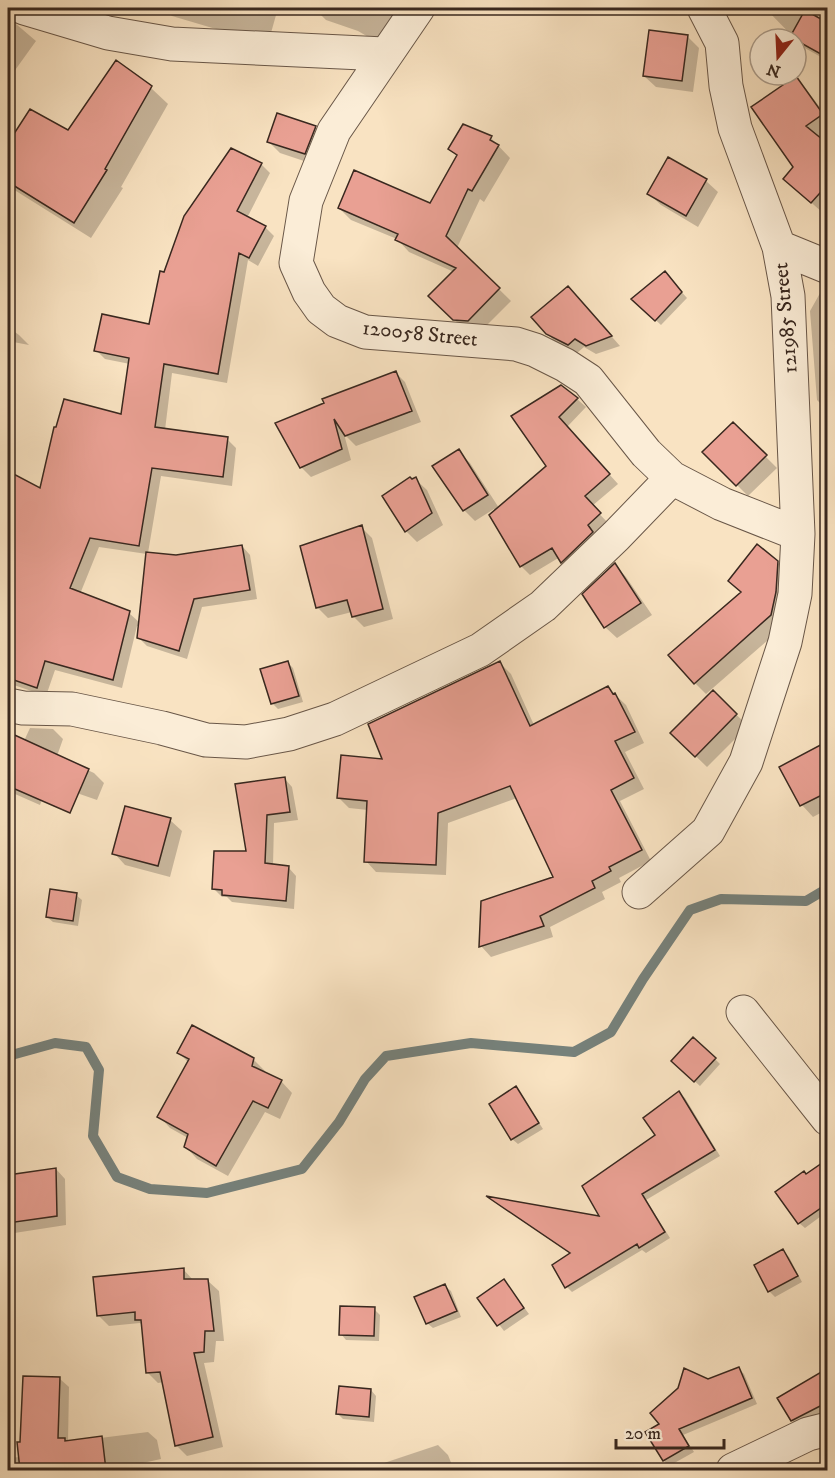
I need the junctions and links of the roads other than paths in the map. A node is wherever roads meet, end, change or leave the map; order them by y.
1 (24, 8) edge
2 (418, 8) edge
3 (704, 8) edge
4 (384, 54) junction
5 (778, 247) junction
6 (828, 267) edge
7 (672, 478) junction
8 (798, 534) junction
9 (8, 705) edge
10 (639, 892) dead end
11 (743, 1012) dead end
12 (828, 1119) edge
13 (828, 1429) edge
14 (733, 1470) edge

1 - 4 street
2 - 4 street, 120058 Street
3 - 5 street, 121985 Street
4 - 7 street, 120058 Street
5 - 6 street
5 - 8 street, 121985 Street
7 - 8 street, 120058 Street
7 - 9 street
8 - 10 street, 121985 Street
11 - 12 street
13 - 14 street

